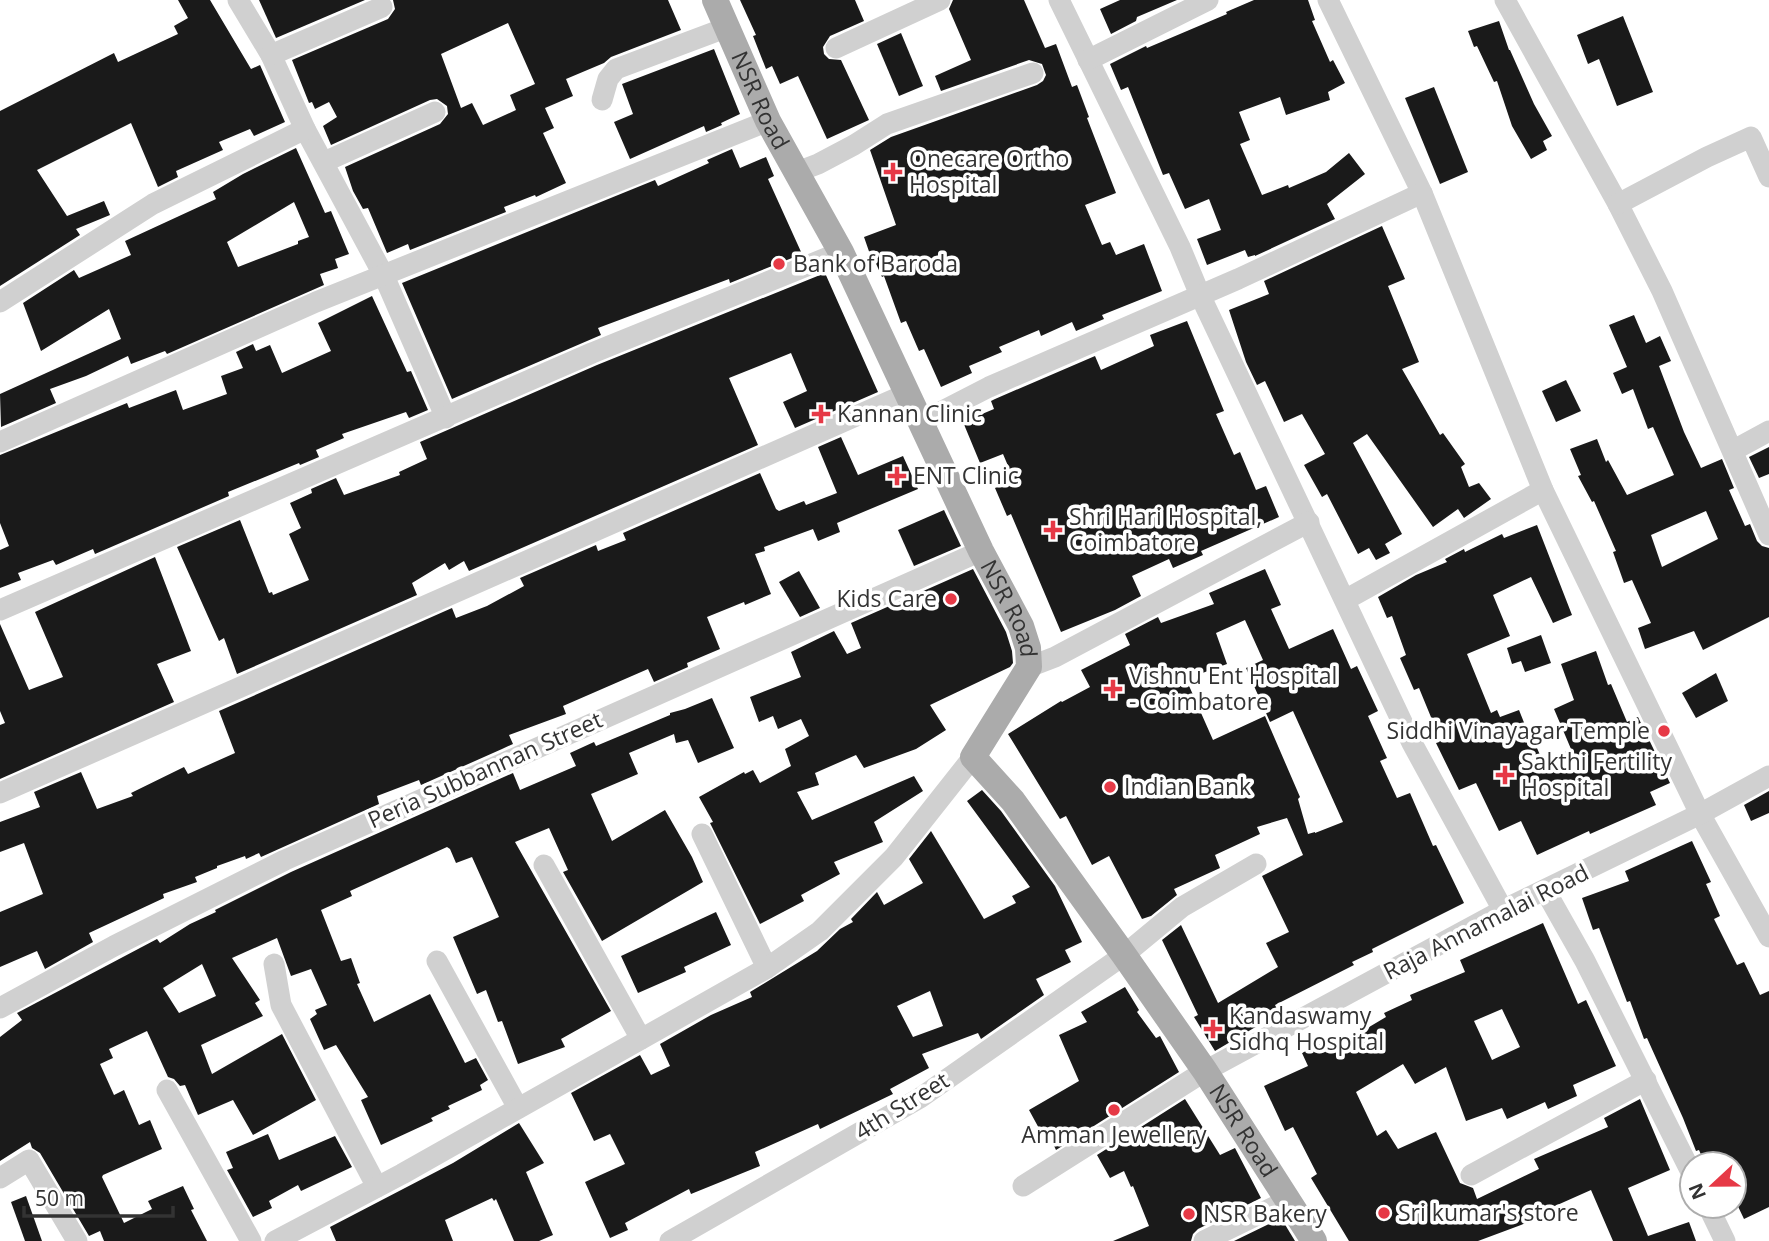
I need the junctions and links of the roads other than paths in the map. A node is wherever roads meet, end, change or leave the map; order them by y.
1 (238, 0) edge
2 (715, 0) edge
3 (940, 0) edge
4 (1059, 0) edge
5 (1208, 0) edge
6 (1328, 0) edge
7 (1505, 0) edge
8 (382, 7) dead end
9 (728, 27) junction
10 (836, 48) dead end
11 (271, 55) junction
12 (1088, 60) junction
13 (1033, 73) dead end
14 (602, 100) dead end
15 (435, 112) dead end
16 (768, 121) junction
17 (305, 128) junction
18 (324, 162) junction
19 (797, 172) junction
20 (1769, 177) edge
21 (1422, 193) junction
22 (1618, 204) junction
23 (841, 252) junction
24 (384, 276) junction
25 (1200, 295) junction
26 (0, 302) edge
27 (906, 394) junction
28 (446, 418) junction
29 (919, 423) junction
30 (1769, 431) edge
31 (0, 442) edge
32 (1734, 450) junction
33 (1543, 490) junction
34 (1309, 522) junction
35 (1769, 535) edge
36 (981, 551) junction
37 (1345, 600) junction
38 (0, 610) edge
39 (1029, 667) junction
40 (973, 757) junction
41 (1769, 776) edge
42 (0, 793) edge
43 (1700, 814) junction
44 (702, 834) dead end
45 (1256, 864) dead end
46 (544, 865) dead end
47 (1545, 890) junction
48 (1503, 910) junction
49 (1769, 937) edge
50 (1124, 956) junction
51 (436, 961) dead end
52 (274, 964) dead end
53 (767, 968) junction
54 (0, 1008) edge
55 (641, 1039) junction
56 (1205, 1071) junction
57 (1646, 1080) junction
58 (167, 1090) dead end
59 (518, 1108) junction
60 (1680, 1150) edge
61 (1471, 1175) dead end
62 (0, 1178) edge
63 (1023, 1186) dead end
64 (377, 1187) junction
65 (1288, 1200) junction
66 (1714, 1220) edge
67 (77, 1241) edge
68 (251, 1241) edge
69 (275, 1241) edge
70 (670, 1241) edge
71 (1204, 1241) edge
72 (1314, 1241) edge
73 (1725, 1241) edge

1 - 11 street
2 - 9 main road, NSR Road
3 - 10 street
4 - 12 street
5 - 12 street
6 - 21 street
7 - 22 street
8 - 11 street
9 - 14 street
9 - 16 main road, NSR Road
11 - 17 street
12 - 25 street
13 - 19 street
15 - 18 street
16 - 19 main road, NSR Road
16 - 24 street
17 - 18 street
17 - 26 street
18 - 24 street
19 - 23 main road, NSR Road
20 - 22 street
21 - 25 street
21 - 33 street
22 - 32 street
23 - 27 main road, NSR Road
23 - 28 street
24 - 28 street
24 - 31 street
25 - 29 street
25 - 34 street
27 - 29 main road, NSR Road
27 - 42 street
28 - 38 street
29 - 36 main road, NSR Road
30 - 32 street
32 - 35 street
33 - 37 street
33 - 43 street
34 - 37 street
34 - 39 street
36 - 39 main road, NSR Road
36 - 54 street, Peria Subbannan Street
37 - 48 street
39 - 40 main road, NSR Road
40 - 50 main road, NSR Road
40 - 53 street
41 - 43 street, Raja Annamalai Road
43 - 47 street, Raja Annamalai Road
43 - 49 street
44 - 53 street
45 - 50 street, 4th Street
46 - 55 street
47 - 48 street, Raja Annamalai Road
47 - 57 street
48 - 56 street, Raja Annamalai Road
50 - 56 main road, NSR Road
50 - 70 street, 4th Street
51 - 59 street
52 - 64 street
53 - 55 street
55 - 59 street
56 - 63 street, Raja Annamalai Road
56 - 65 main road, NSR Road
57 - 60 street
57 - 61 street
58 - 68 street
59 - 64 street
62 - 67 street
64 - 69 street
65 - 71 street
65 - 72 main road, NSR Road
66 - 73 street

